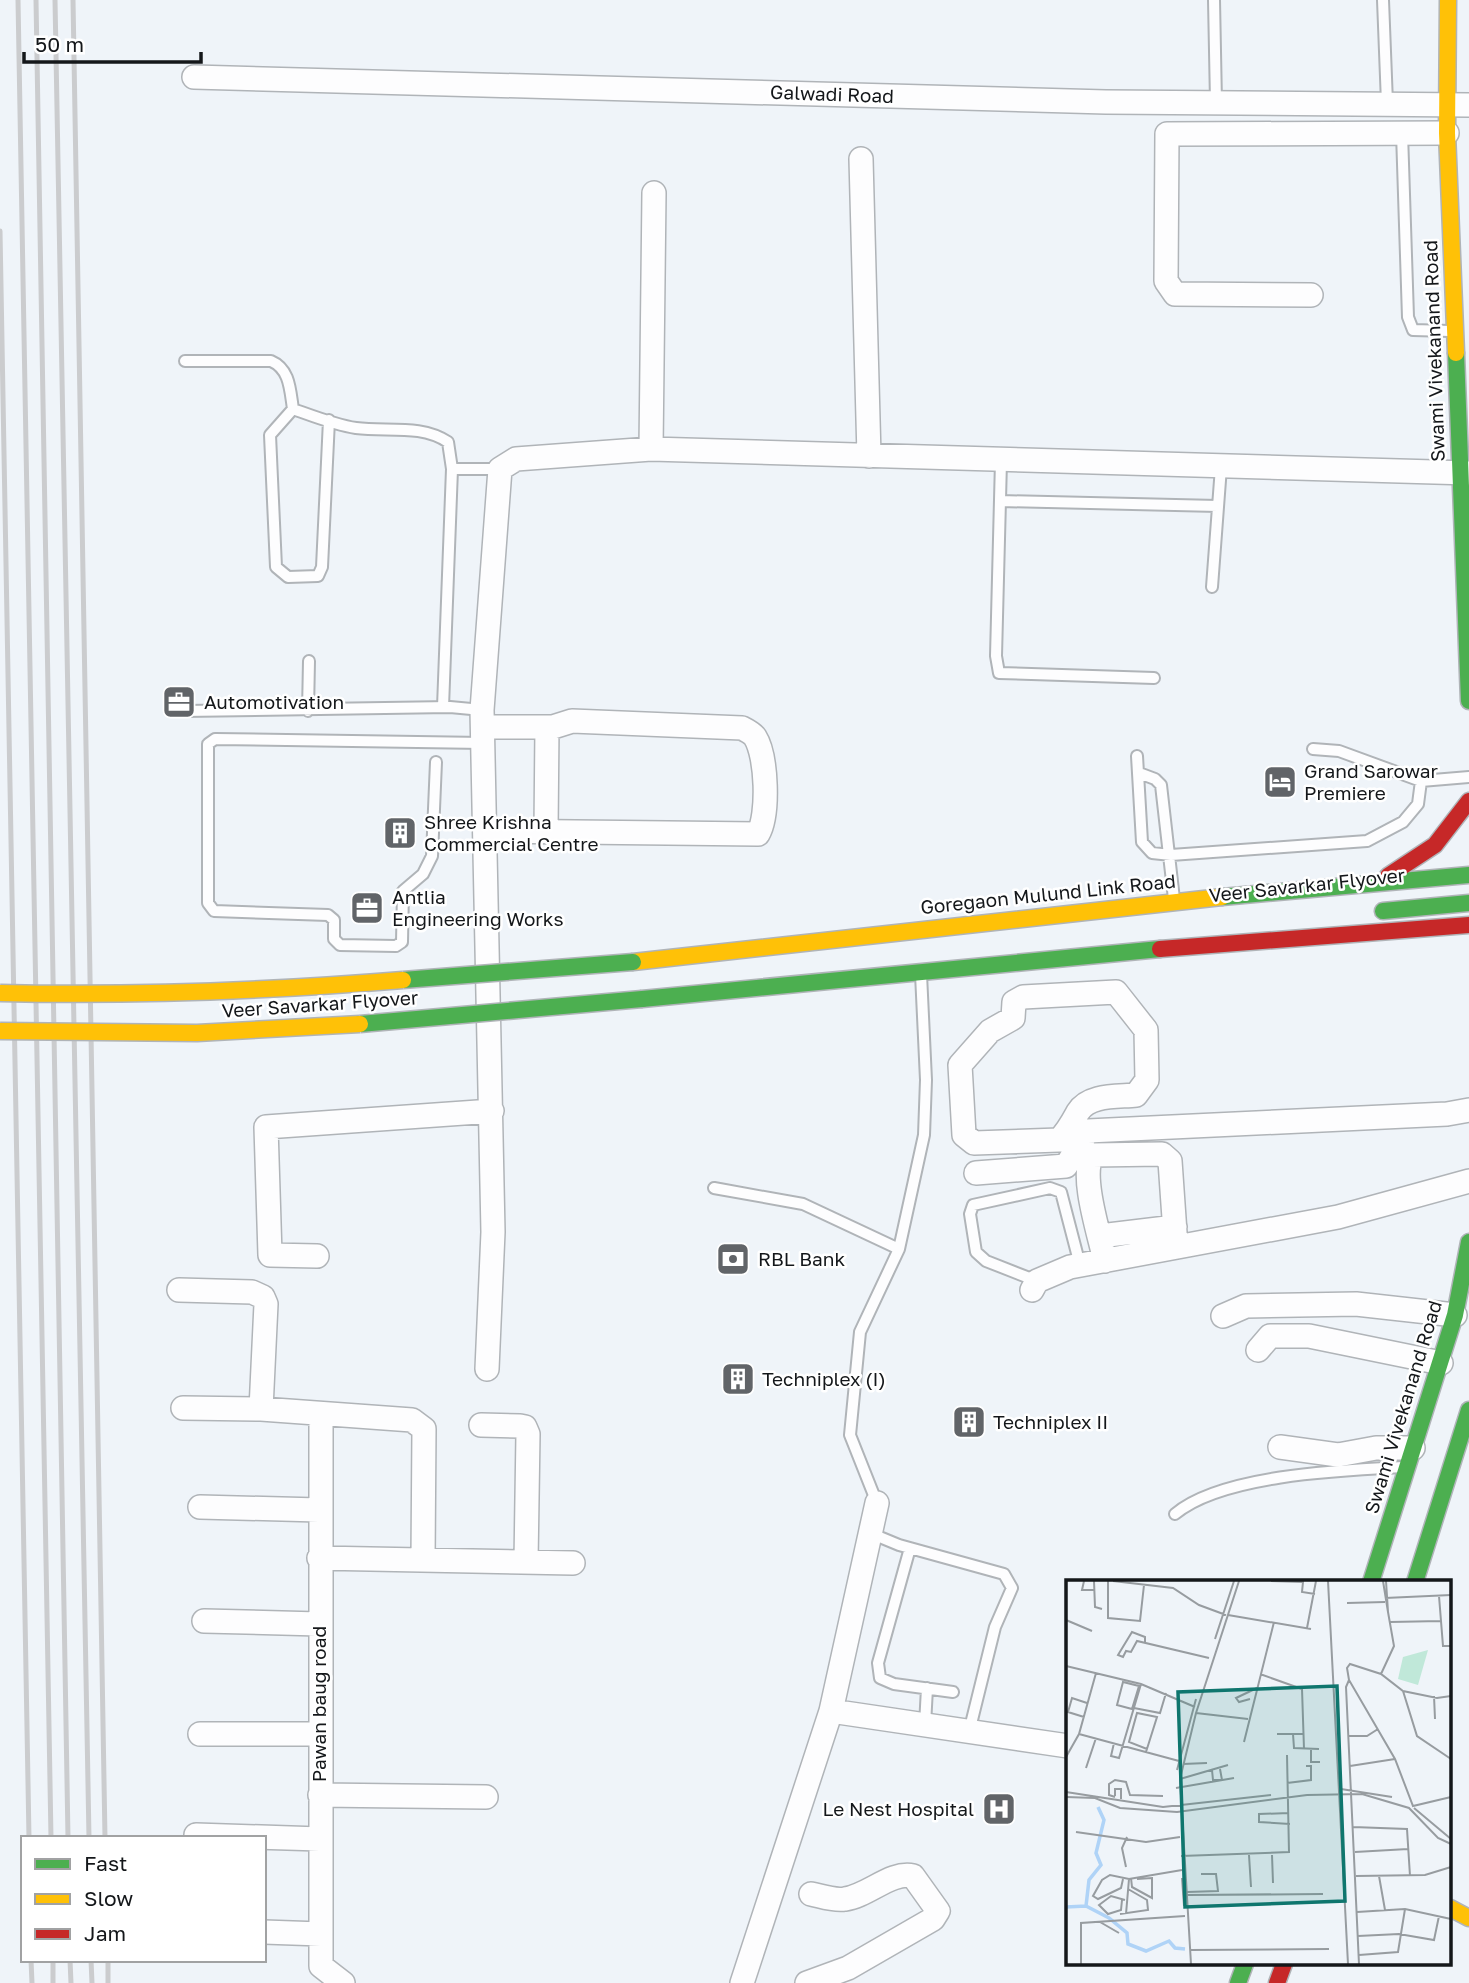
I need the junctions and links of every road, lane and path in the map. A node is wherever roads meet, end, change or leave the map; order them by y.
1 (1214, 0) edge
2 (1383, 0) edge
3 (1448, 0) edge
4 (194, 77) dead end
5 (1168, 102) junction
6 (1216, 102) junction
7 (1266, 103) junction
8 (1387, 103) junction
9 (1458, 104) edge
10 (1402, 133) junction
11 (1447, 133) junction
12 (1167, 134) junction
13 (1266, 134) junction
14 (861, 159) dead end
15 (654, 193) dead end
16 (1311, 295) dead end
17 (1454, 331) junction
18 (185, 361) dead end
19 (293, 410) junction
20 (329, 420) junction
21 (651, 449) junction
22 (869, 456) junction
23 (1001, 461) junction
24 (1221, 467) junction
25 (452, 469) junction
26 (500, 469) junction
27 (1464, 474) edge
28 (1001, 501) junction
29 (1218, 506) junction
30 (1212, 587) dead end
31 (309, 661) dead end
32 (1154, 678) dead end
33 (1469, 701) edge
34 (443, 707) junction
35 (184, 711) dead end
36 (308, 711) junction
37 (483, 727) junction
38 (547, 727) junction
39 (1313, 750) dead end
40 (1138, 756) dead end
41 (436, 762) dead end
42 (1139, 773) junction
43 (1469, 777) edge
44 (1421, 781) junction
45 (1469, 801) edge
46 (485, 831) junction
47 (546, 831) junction
48 (1171, 855) junction
49 (1469, 876) edge
50 (1325, 886) junction
51 (1469, 891) edge
52 (1174, 902) junction
53 (1469, 903) edge
54 (1371, 912) dead end
55 (1234, 913) dead end
56 (1247, 925) dead end
57 (1469, 925) edge
58 (1053, 933) dead end
59 (1112, 955) junction
60 (696, 956) junction
61 (633, 962) joint
62 (920, 974) junction
63 (702, 991) junction
64 (1116, 992) junction
65 (0, 993) edge
66 (0, 1031) edge
67 (1469, 1110) edge
68 (492, 1111) junction
69 (976, 1173) dead end
70 (1469, 1181) edge
71 (713, 1188) dead end
72 (1100, 1236) junction
73 (1176, 1237) junction
74 (1469, 1242) edge
75 (899, 1249) junction
76 (317, 1256) dead end
77 (1105, 1261) junction
78 (1080, 1265) junction
79 (1034, 1286) joint
80 (179, 1290) dead end
81 (1455, 1315) junction
82 (1223, 1316) dead end
83 (1258, 1350) dead end
84 (1452, 1350) edge
85 (487, 1369) dead end
86 (183, 1408) dead end
87 (261, 1409) junction
88 (1469, 1410) edge
89 (321, 1414) junction
90 (481, 1425) dead end
91 (1280, 1447) dead end
92 (1409, 1458) junction
93 (877, 1503) joint
94 (200, 1507) dead end
95 (318, 1510) junction
96 (1175, 1514) dead end
97 (870, 1533) junction
98 (910, 1548) junction
99 (319, 1558) junction
100 (422, 1560) junction
101 (526, 1562) junction
102 (573, 1563) dead end
103 (1372, 1580) edge
104 (1416, 1580) edge
105 (204, 1621) dead end
106 (319, 1624) junction
107 (927, 1688) junction
108 (953, 1692) dead end
109 (831, 1711) junction
110 (925, 1725) junction
111 (969, 1732) junction
112 (201, 1734) dead end
113 (319, 1734) junction
114 (1066, 1746) edge
115 (320, 1795) junction
116 (486, 1797) dead end
117 (196, 1835) dead end
118 (227, 1836) edge
119 (266, 1837) edge
120 (320, 1839) junction
121 (811, 1894) dead end
122 (1452, 1909) edge
123 (1469, 1918) edge
124 (266, 1931) edge
125 (321, 1934) junction
126 (1244, 1966) edge
127 (1283, 1966) edge
128 (343, 1983) edge
129 (742, 1983) edge
130 (807, 1983) edge
131 (1238, 1983) edge
132 (1277, 1983) edge

1 - 6 lane
2 - 8 lane
3 - 9 main road, Swami Vivekanand Road
4 - 5 street, Galwadi Road
5 - 6 street, Galwadi Road
5 - 12 street
6 - 7 street, Galwadi Road
7 - 8 street, Galwadi Road
7 - 13 street
8 - 9 street, Galwadi Road
9 - 11 main road, Swami Vivekanand Road
10 - 11 street
10 - 13 street
10 - 17 lane
11 - 17 main road, Swami Vivekanand Road
12 - 13 street
12 - 16 street
14 - 22 street
15 - 21 street
17 - 27 main road, Swami Vivekanand Road
18 - 19 lane
19 - 20 lane
19 - 20 lane
20 - 25 lane
21 - 22 street
21 - 26 street
22 - 23 street
23 - 24 street
23 - 28 lane
24 - 27 street
24 - 29 lane
25 - 26 lane
25 - 34 lane
26 - 37 street
27 - 33 main road, Swami Vivekanand Road
28 - 29 lane
28 - 32 lane
29 - 30 lane
31 - 36 lane
34 - 36 lane
34 - 37 lane
35 - 36 lane
37 - 38 street
37 - 41 lane
37 - 46 street
38 - 47 street
38 - 47 street
39 - 44 lane
40 - 42 lane
42 - 48 lane
42 - 48 lane
43 - 44 lane
44 - 48 lane
45 - 50 main road
46 - 47 street
46 - 68 street
48 - 52 lane
49 - 50 main road, Goregaon Mulund Link Road
50 - 52 main road, Goregaon Mulund Link Road
51 - 55 main road, Veer Savarkar Flyover
52 - 60 main road, Goregaon Mulund Link Road
53 - 54 main road, Veer Savarkar Flyover
56 - 63 main road, Veer Savarkar Flyover
57 - 59 main road
58 - 60 main road
59 - 62 main road
59 - 64 street
60 - 61 main road, Goregaon Mulund Link Road
61 - 65 main road, Veer Savarkar Flyover, bridge
62 - 63 main road
62 - 75 lane
63 - 66 main road, Veer Savarkar Flyover, bridge
64 - 64 street
67 - 69 street
68 - 76 street
68 - 85 street
70 - 73 street
71 - 75 lane
72 - 73 street
72 - 73 street
72 - 77 street
73 - 77 street
74 - 81 main road, Swami Vivekanand Road
75 - 93 lane
77 - 78 street
78 - 79 street
78 - 79 lane
80 - 87 street
81 - 82 street
81 - 84 main road, Swami Vivekanand Road
83 - 84 street
84 - 92 main road, Swami Vivekanand Road
86 - 87 street
87 - 89 street
88 - 104 main road
89 - 95 street, Pawan baug road
89 - 100 street
90 - 101 street
91 - 92 street
92 - 96 lane
92 - 103 main road, Swami Vivekanand Road
93 - 97 street
94 - 95 street
95 - 99 street, Pawan baug road
97 - 98 lane
97 - 109 street
98 - 107 lane
98 - 111 lane
99 - 100 street
99 - 106 street, Pawan baug road
100 - 101 street
101 - 102 street
105 - 106 street
106 - 113 street, Pawan baug road
107 - 108 lane
107 - 110 lane
109 - 110 street
109 - 129 street
110 - 111 street
111 - 114 street
112 - 113 street
113 - 115 street, Pawan baug road
115 - 116 street
115 - 120 street, Pawan baug road
117 - 118 street
119 - 120 street
120 - 125 street, Pawan baug road
121 - 130 street
122 - 123 main road
124 - 125 street
125 - 128 street, Pawan baug road
126 - 131 main road
127 - 132 main road

